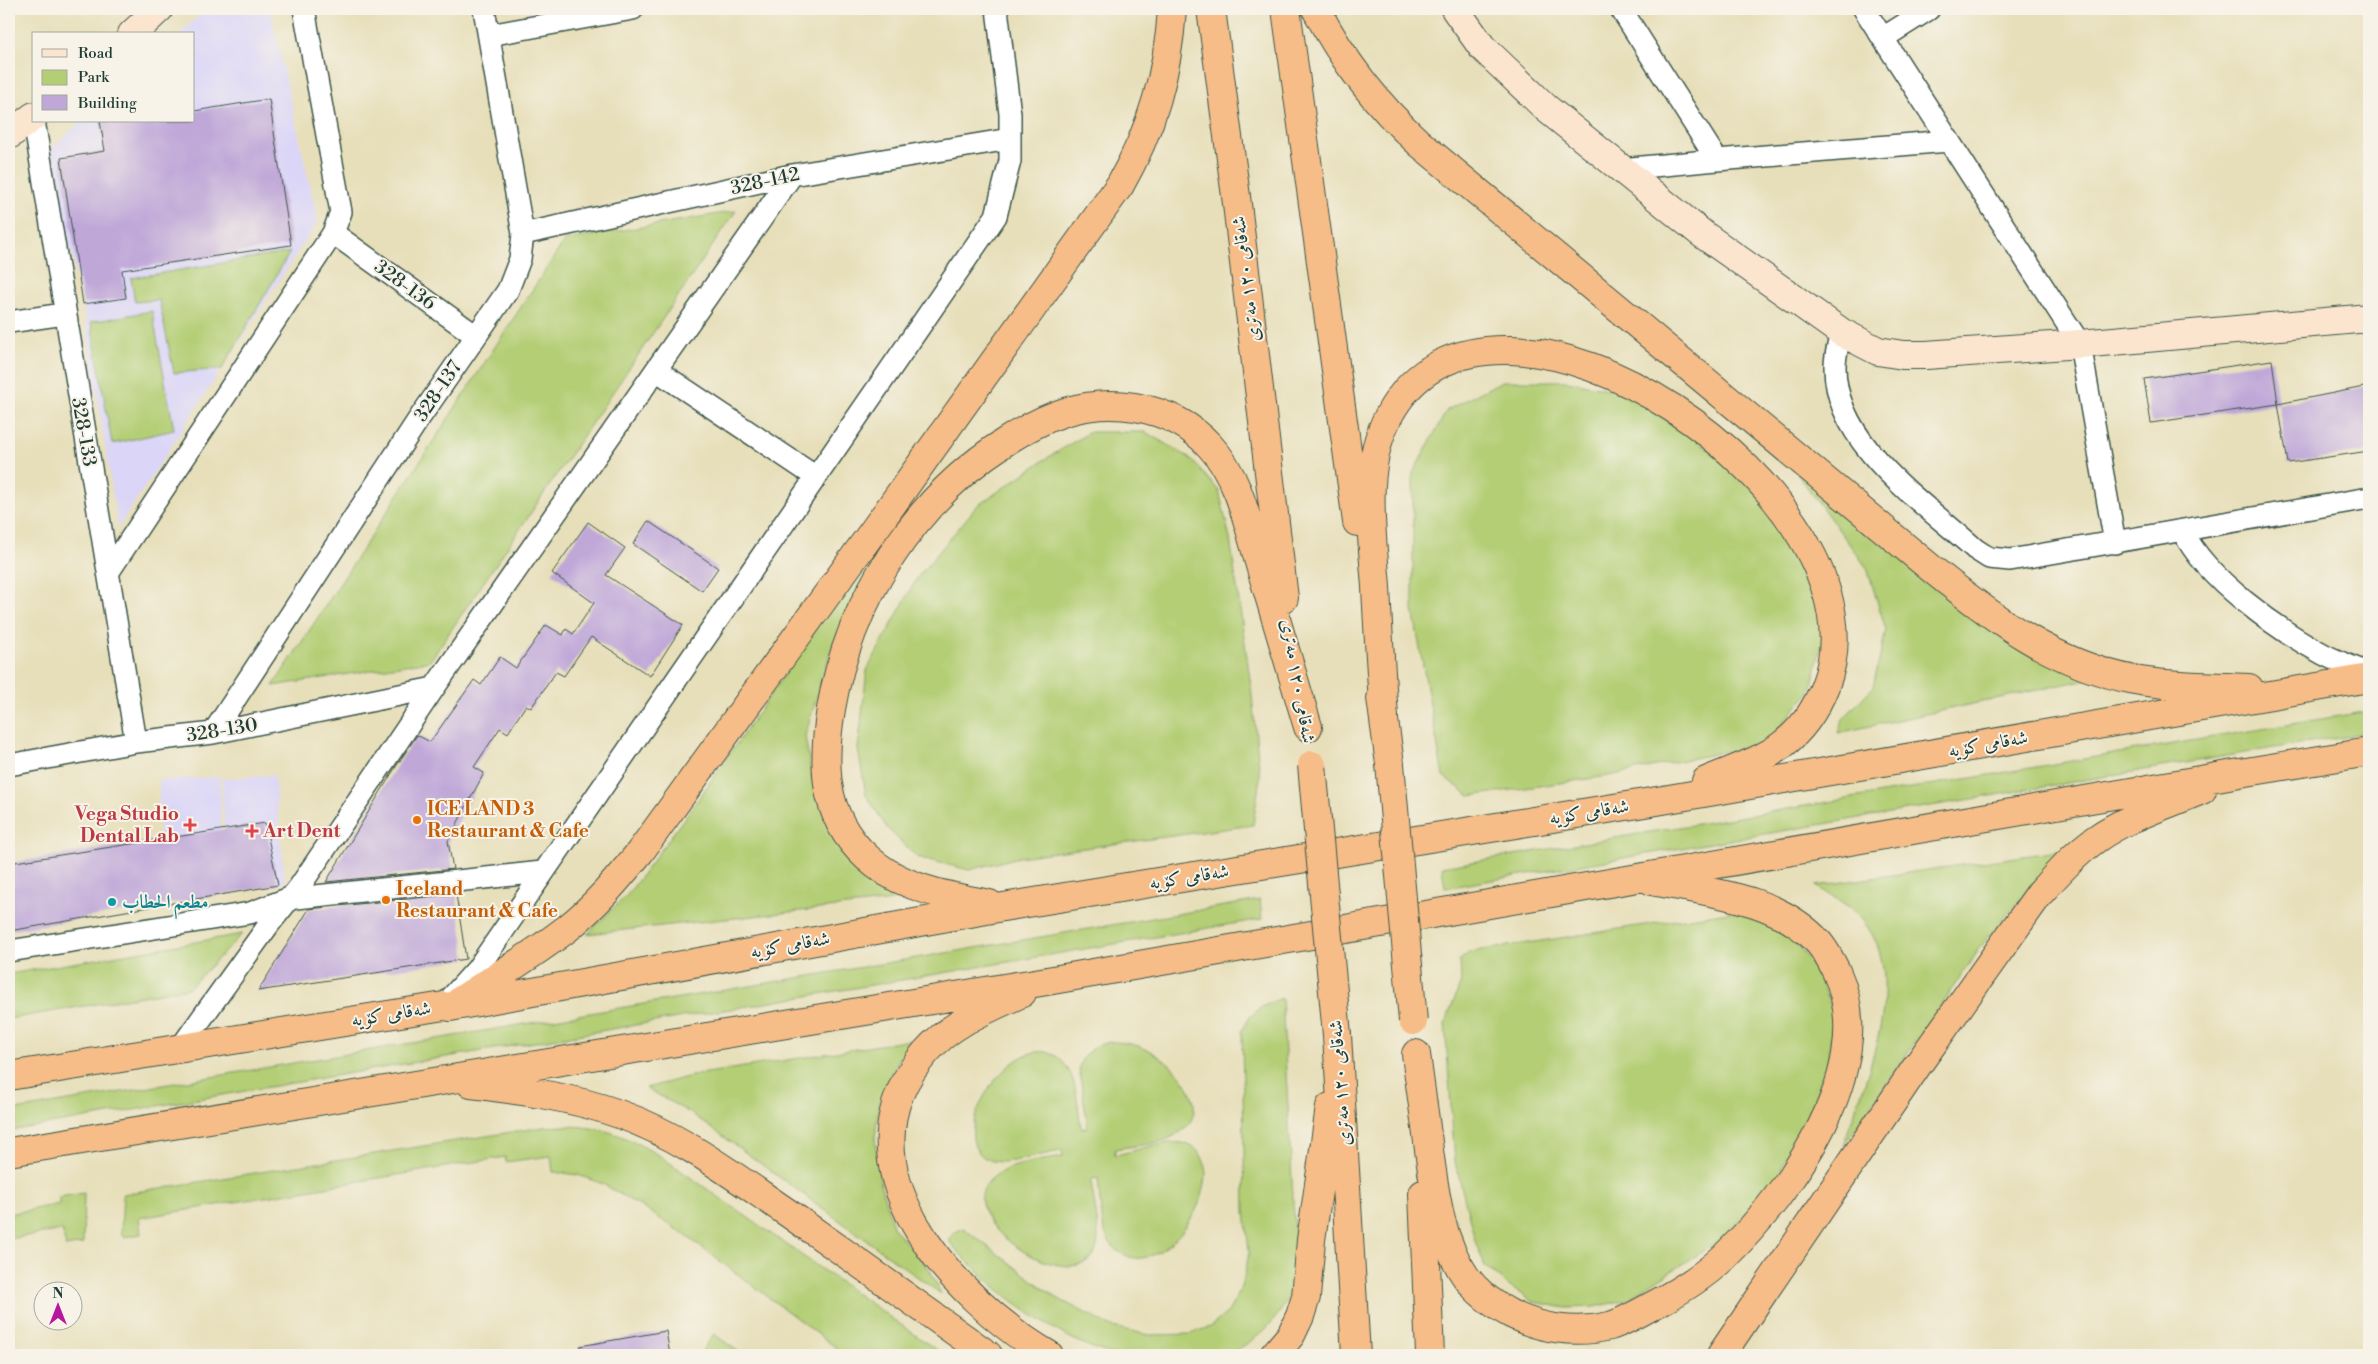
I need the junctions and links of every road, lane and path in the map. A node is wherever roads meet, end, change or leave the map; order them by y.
1 (159, 9) edge
2 (304, 9) edge
3 (484, 9) edge
4 (633, 9) edge
5 (997, 9) edge
6 (1172, 9) edge
7 (1211, 9) edge
8 (1286, 9) edge
9 (1316, 9) edge
10 (1455, 9) edge
11 (1621, 9) edge
12 (1864, 9) edge
13 (1928, 9) edge
14 (134, 32) edge
15 (488, 35) junction
16 (1883, 38) junction
17 (32, 118) edge
18 (34, 122) edge
19 (9, 135) edge
20 (1010, 139) junction
21 (1950, 141) junction
22 (1717, 160) junction
23 (1622, 169) junction
24 (792, 175) junction
25 (333, 233) junction
26 (523, 234) junction
27 (64, 314) junction
28 (2369, 318) edge
29 (9, 322) edge
30 (1841, 332) junction
31 (476, 336) junction
32 (2080, 344) junction
33 (656, 370) junction
34 (816, 477) junction
35 (2369, 498) edge
36 (2183, 531) junction
37 (2115, 543) junction
38 (108, 573) junction
39 (2369, 676) edge
40 (434, 688) junction
41 (2298, 691) junction
42 (1384, 717) junction
43 (1308, 727) junction
44 (213, 733) junction
45 (136, 742) junction
46 (2369, 752) edge
47 (9, 765) edge
48 (2240, 773) junction
49 (1657, 801) junction
50 (542, 872) junction
51 (1633, 878) junction
52 (287, 900) junction
53 (1003, 907) junction
54 (9, 951) edge
55 (1047, 981) junction
56 (447, 1006) junction
57 (1338, 1042) junction
58 (181, 1048) junction
59 (1416, 1054) junction
60 (9, 1076) edge
61 (434, 1081) junction
62 (9, 1152) edge
63 (988, 1355) edge
64 (1049, 1355) edge
65 (1274, 1355) edge
66 (1356, 1355) edge
67 (1430, 1355) edge
68 (1721, 1355) edge

1 - 14 street
2 - 25 street
3 - 15 street, 328-137
4 - 15 street
5 - 20 street
6 - 56 highway
7 - 43 highway, شەقامی ١٢٠ مەتری
8 - 42 highway
9 - 41 highway
10 - 23 street
11 - 22 street
12 - 16 street
13 - 16 street
15 - 26 street, 328-137
16 - 21 street
17 - 19 street
18 - 27 street, 328-133
20 - 24 street, 328-142
20 - 34 street
21 - 22 street
21 - 32 street
22 - 23 street
23 - 30 street
24 - 26 street, 328-142
24 - 33 street
25 - 31 street, 328-136
25 - 38 street
26 - 31 street, 328-137
27 - 29 street
27 - 38 street, 328-133
28 - 32 street
30 - 32 street
30 - 37 street
31 - 44 street, 328-137
32 - 37 street
33 - 34 street
33 - 40 street
34 - 50 street
35 - 36 street
36 - 37 street
36 - 39 street
38 - 45 street, 328-133
39 - 41 highway, شەقامی کۆیە
40 - 44 street, 328-130
40 - 52 street
41 - 49 highway, شەقامی کۆیە
42 - 49 highway
42 - 59 highway, bridge
43 - 53 highway
43 - 57 highway, شەقامی ١٢٠ مەتری, bridge
44 - 45 street, 328-130
45 - 47 street, 328-130
46 - 48 highway
48 - 51 highway
48 - 68 highway
49 - 53 highway, شەقامی کۆیە
50 - 52 street
50 - 56 street
51 - 55 highway
51 - 59 highway
52 - 54 street
52 - 58 street
53 - 56 highway, شەقامی کۆیە
55 - 61 highway
55 - 64 highway
56 - 58 highway, شەقامی کۆیە
57 - 65 highway
57 - 66 highway, شەقامی ١٢٠ مەتری
58 - 60 highway, شەقامی کۆیە
59 - 67 highway
61 - 62 highway
61 - 63 highway

